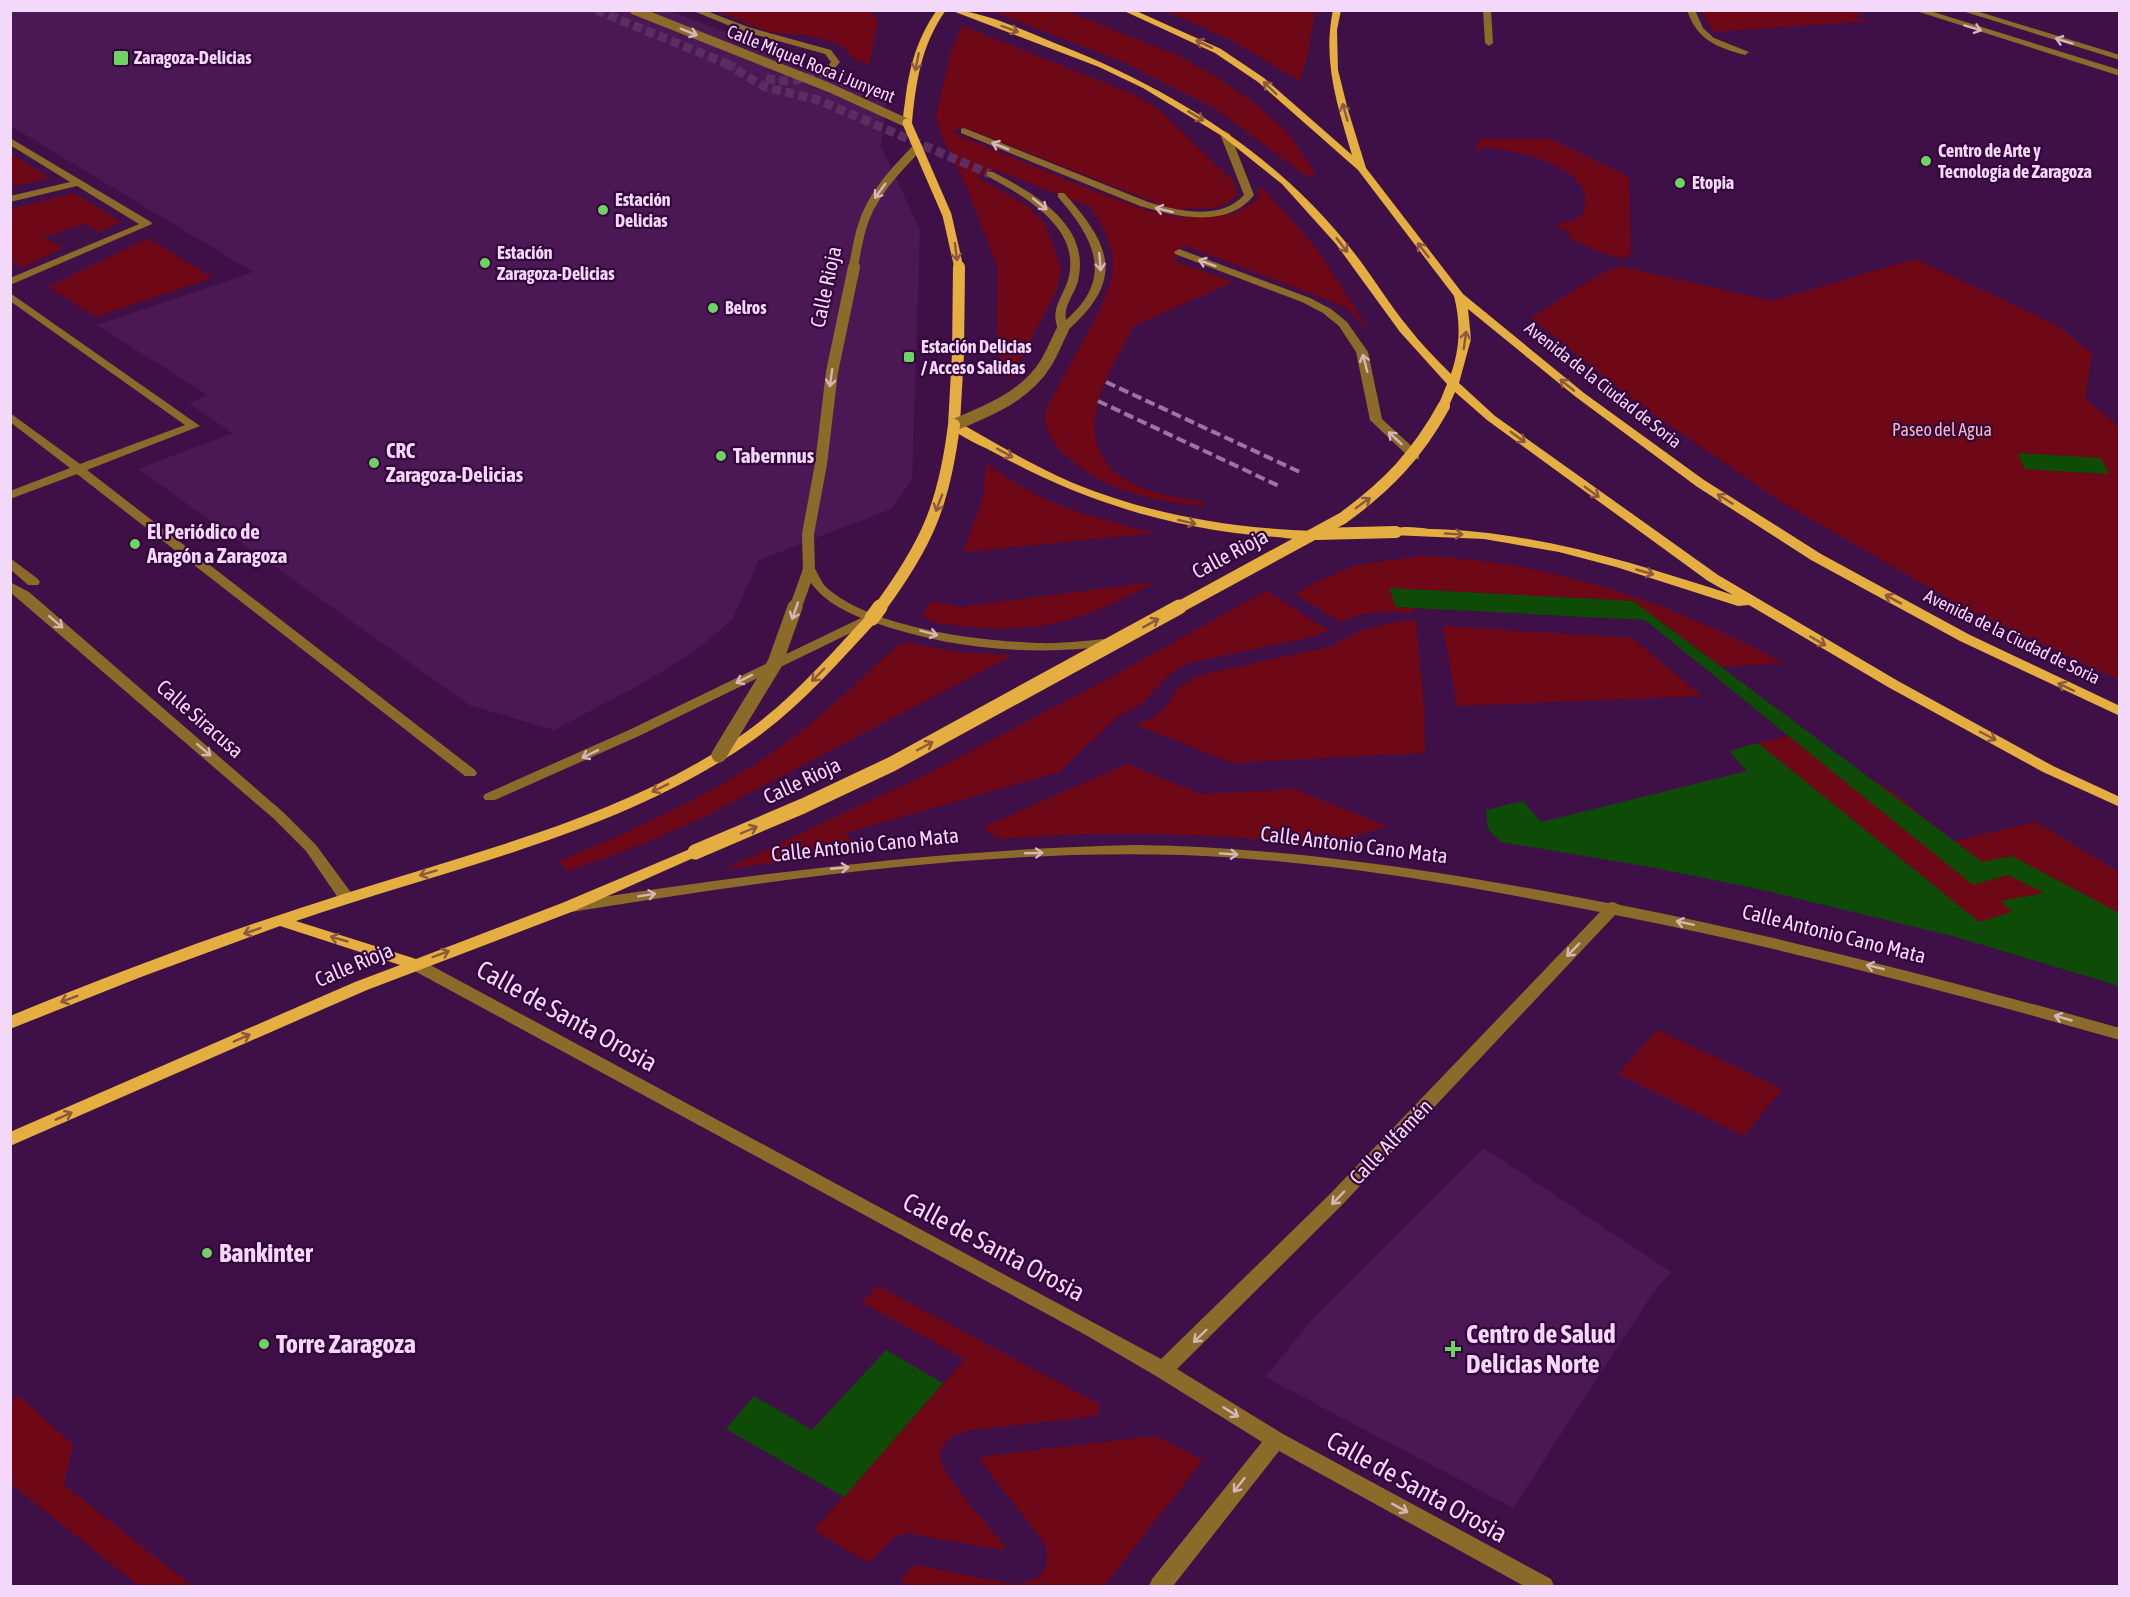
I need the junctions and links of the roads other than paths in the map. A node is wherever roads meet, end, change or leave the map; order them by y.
1 (634, 10) edge
2 (695, 10) edge
3 (942, 10) edge
4 (954, 10) edge
5 (1126, 10) edge
6 (1337, 10) edge
7 (1487, 10) edge
8 (1691, 10) edge
9 (1917, 10) edge
10 (1963, 10) edge
11 (1489, 43) dead end
12 (1745, 52) dead end
13 (2120, 58) edge
14 (828, 71) dead end
15 (2120, 73) edge
16 (907, 123) junction
17 (964, 131) dead end
18 (1225, 134) junction
19 (10, 141) edge
20 (918, 147) junction
21 (1361, 168) junction
22 (990, 174) tunnel mouth
23 (78, 183) junction
24 (1061, 195) dead end
25 (10, 199) edge
26 (1179, 252) dead end
27 (10, 282) edge
28 (10, 296) edge
29 (1459, 296) junction
30 (1063, 329) junction
31 (1453, 384) junction
32 (10, 416) edge
33 (954, 425) junction
34 (1415, 456) junction
35 (79, 469) junction
36 (10, 495) edge
37 (1314, 535) junction
38 (10, 562) edge
39 (809, 570) junction
40 (33, 582) dead end
41 (10, 586) edge
42 (1768, 611) junction
43 (872, 618) junction
44 (1116, 642) junction
45 (775, 663) junction
46 (2120, 712) edge
47 (719, 755) junction
48 (470, 773) dead end
49 (490, 796) dead end
50 (2120, 803) edge
51 (347, 898) junction
52 (568, 907) junction
53 (1613, 907) junction
54 (280, 921) junction
55 (414, 964) junction
56 (10, 1023) edge
57 (2120, 1034) edge
58 (10, 1140) edge
59 (1163, 1370) junction
60 (1276, 1440) junction
61 (1160, 1587) edge
62 (1543, 1587) edge

1 -> 16 street, Calle Miquel Roca i Junyent, bridge
2 - 14 street
3 -> 16 main road
4 -> 18 main road
21 -> 5 main road, Avenida de la Ciudad de Soria
21 -> 6 main road
7 - 11 street
8 - 12 street
9 -> 15 street
13 -> 10 street
16 - 20 main road, Calle Rioja, bridge
18 -> 17 street
18 -> 31 main road
19 - 23 street
20 -> 33 main road, Calle Rioja, bridge
20 -> 39 street, Calle Rioja, bridge
29 -> 21 main road, Avenida de la Ciudad de Soria
22 -> 30 street
23 - 25 street
23 - 27 street
24 -> 30 street
34 -> 26 street
28 - 35 street
31 -> 29 main road, Calle Rioja
46 -> 29 main road, Avenida de la Ciudad de Soria
30 - 33 street, bridge
31 - 34 main road, Calle Rioja, bridge
31 -> 42 main road
32 - 35 street
33 -> 37 main road, bridge
33 -> 43 main road, Calle Rioja, bridge
37 -> 34 main road, Calle Rioja, bridge
35 - 36 street
35 - 48 street
37 -> 42 main road, bridge
44 -> 37 main road, Calle Rioja, bridge
38 - 40 street
39 - 43 street
39 -> 45 street, Calle Rioja, bridge
41 -> 51 street, Calle Siracusa
42 -> 50 main road
43 -> 44 street, bridge
43 - 45 street
43 -> 47 main road, Calle Rioja
52 -> 44 main road, Calle Rioja, bridge
45 - 47 street, Calle Rioja, bridge
45 -> 49 street
47 -> 51 main road, Calle Rioja
51 - 54 main road, Calle Rioja
52 -> 53 street, Calle Antonio Cano Mata
55 -> 52 main road, Calle Rioja
57 -> 53 street, Calle Antonio Cano Mata
53 -> 59 street, Calle Alfamén
55 -> 54 main road
54 -> 56 main road, Calle Rioja
58 -> 55 main road, Calle Rioja
55 - 59 street, Calle de Santa Orosia
59 -> 60 street, Calle de Santa Orosia
60 -> 61 street
60 -> 62 street, Calle de Santa Orosia

